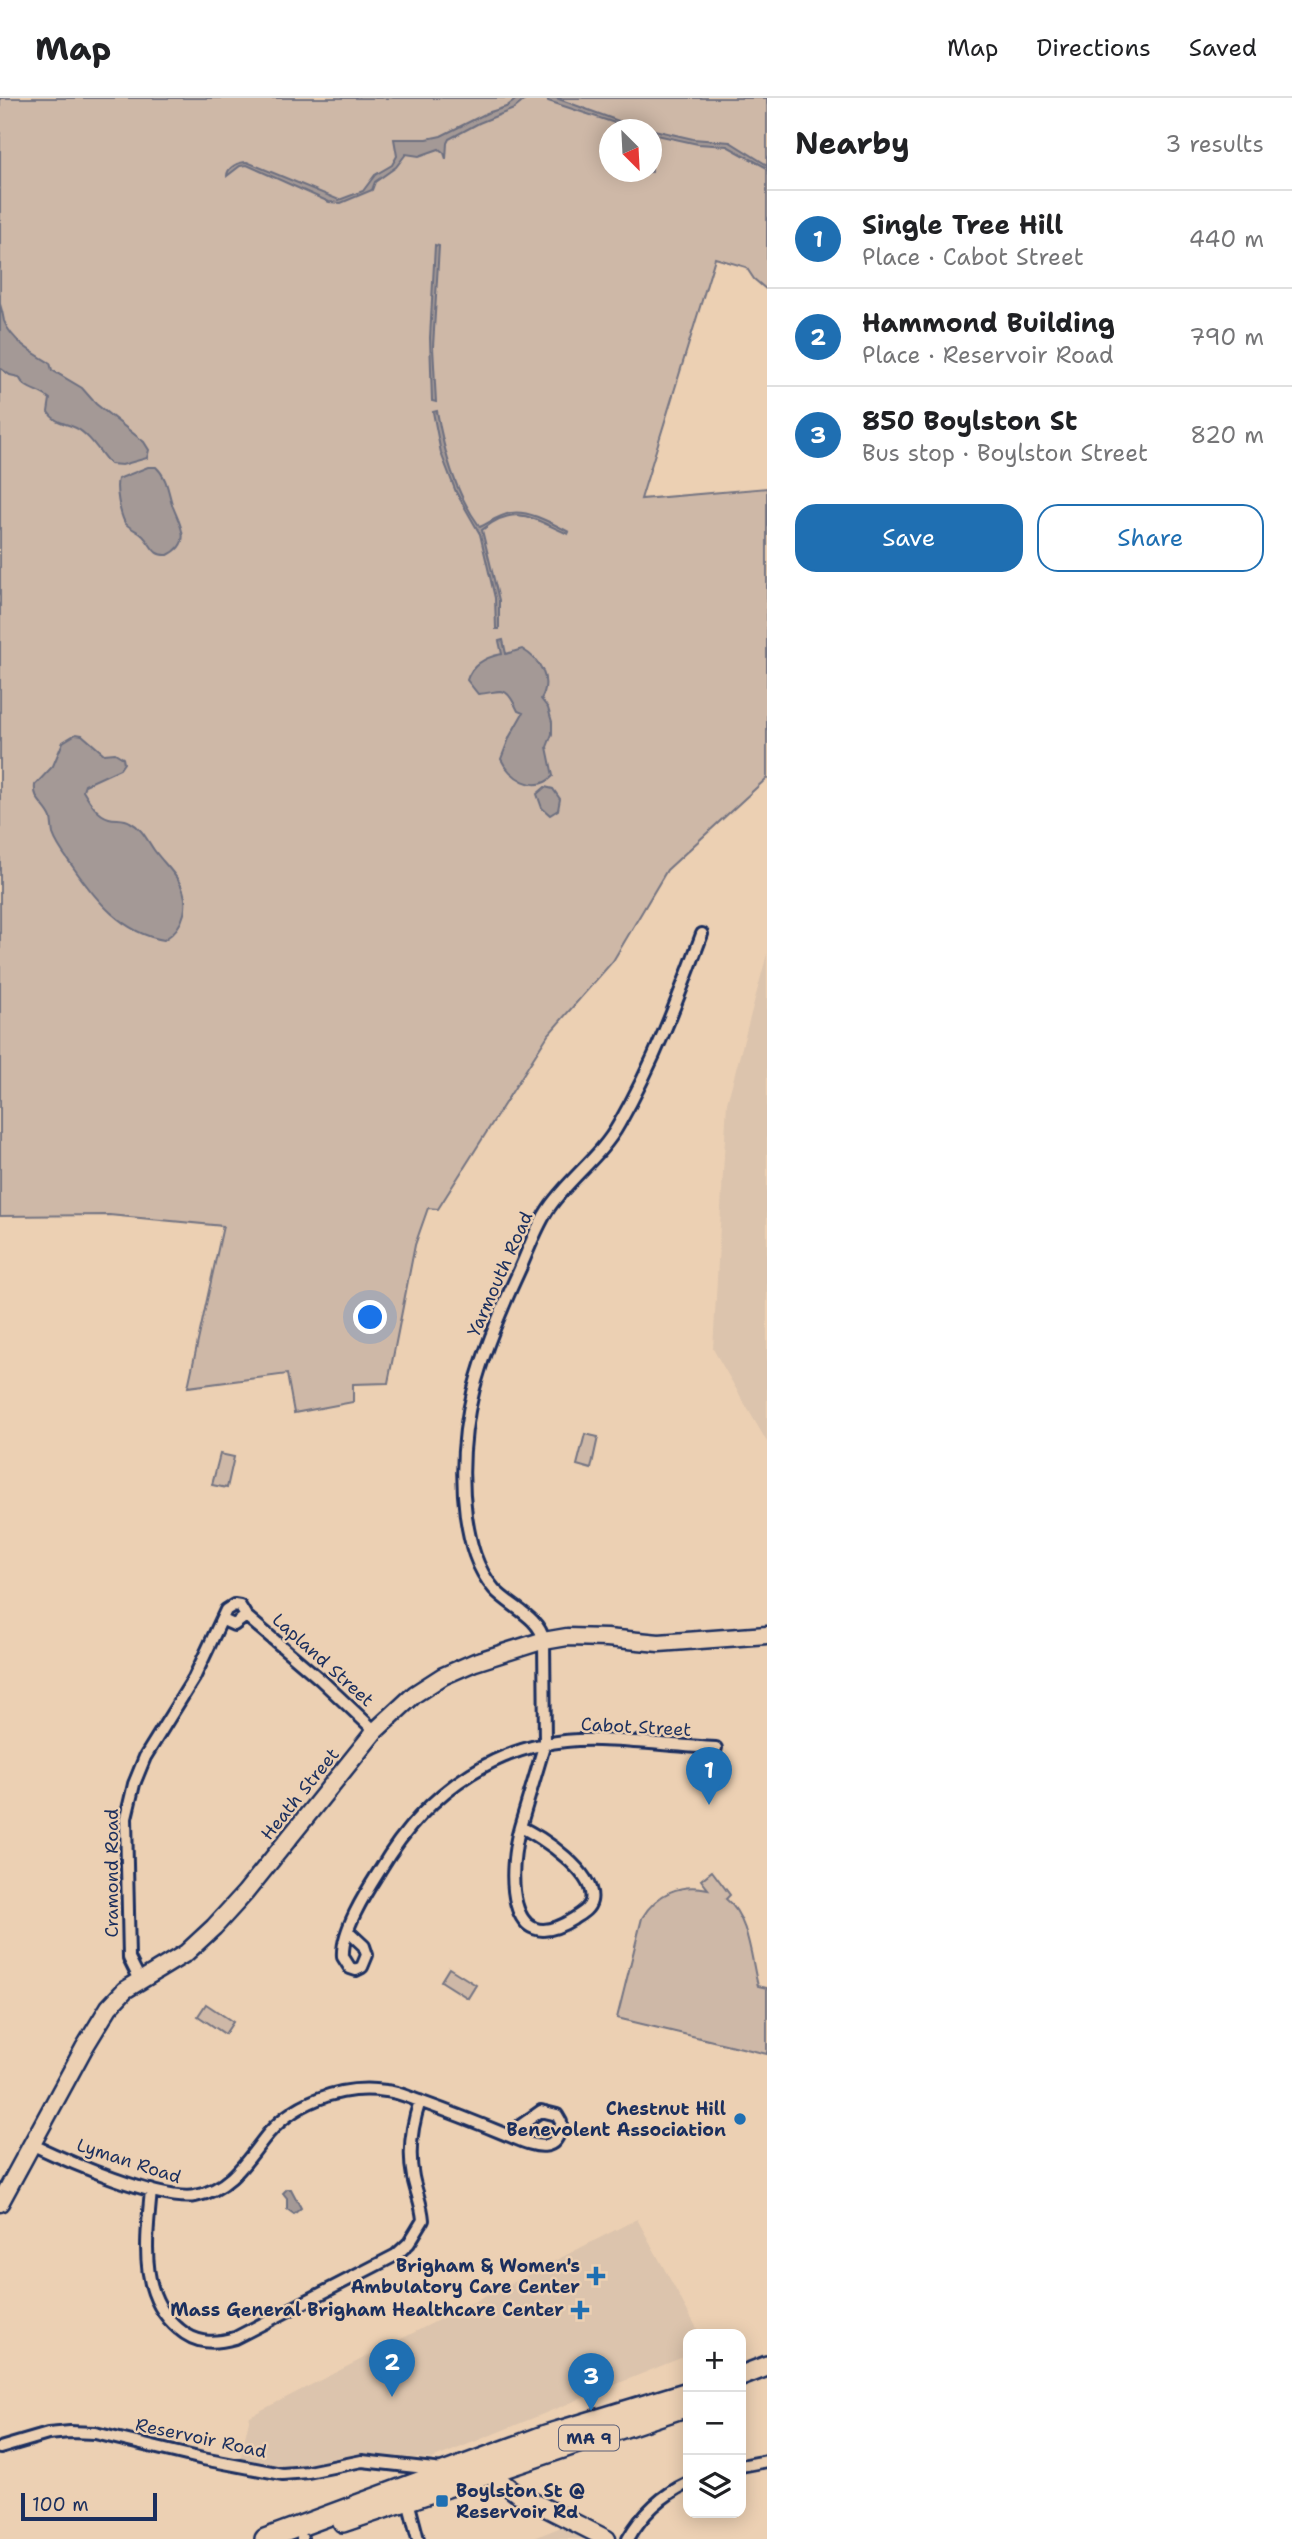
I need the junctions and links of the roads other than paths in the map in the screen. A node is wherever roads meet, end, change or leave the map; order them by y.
1 (702, 934) dead end
2 (246, 1616) junction
3 (223, 1620) junction
4 (767, 1635) edge
5 (544, 1641) junction
6 (375, 1731) junction
7 (545, 1743) junction
8 (716, 1748) dead end
9 (520, 1827) junction
10 (349, 1932) dead end
11 (140, 1980) junction
12 (420, 2101) junction
13 (506, 2135) junction
14 (33, 2145) junction
15 (151, 2190) junction
16 (0, 2203) edge
17 (767, 2367) edge
18 (746, 2374) edge
19 (767, 2380) edge
20 (746, 2387) edge
21 (683, 2393) edge
22 (683, 2408) edge
23 (0, 2448) edge
24 (767, 2461) edge
25 (395, 2463) junction
26 (746, 2465) edge
27 (483, 2467) junction
28 (449, 2471) junction
29 (683, 2486) edge
30 (404, 2495) junction
31 (265, 2539) edge
32 (301, 2539) edge
33 (418, 2539) edge
34 (607, 2539) edge
35 (628, 2539) edge

1 - 5 street, Yarmouth Road
2 - 3 street, Lapland Street
2 - 3 street, Lapland Street
2 - 6 street, Lapland Street
3 - 11 street, Cramond Road
4 - 5 street, Heath Street
5 - 6 street, Heath Street
5 - 7 street
6 - 11 street, Heath Street
7 - 8 street, Cabot Street
7 - 9 street
7 - 10 street, Cabot Street
9 - 9 street
11 - 14 street, Heath Street
12 - 13 street, Lyman Road
12 - 15 street, Lyman Road
12 - 15 street
13 - 13 street, Lyman Road
14 - 15 street, Lyman Road
14 - 16 street, Heath Street
17 - 18 highway
19 - 20 highway
21 - 27 highway, MA 9
22 - 27 highway, MA 9
23 - 25 street, Reservoir Road
24 - 26 street
25 - 28 street, Reservoir Road
25 - 30 street
27 - 28 highway, MA 9
27 - 30 highway, MA 9
27 - 34 street
28 - 30 highway, MA 9
29 - 35 street
30 - 31 highway, MA 9
30 - 32 highway, MA 9
30 - 33 street

